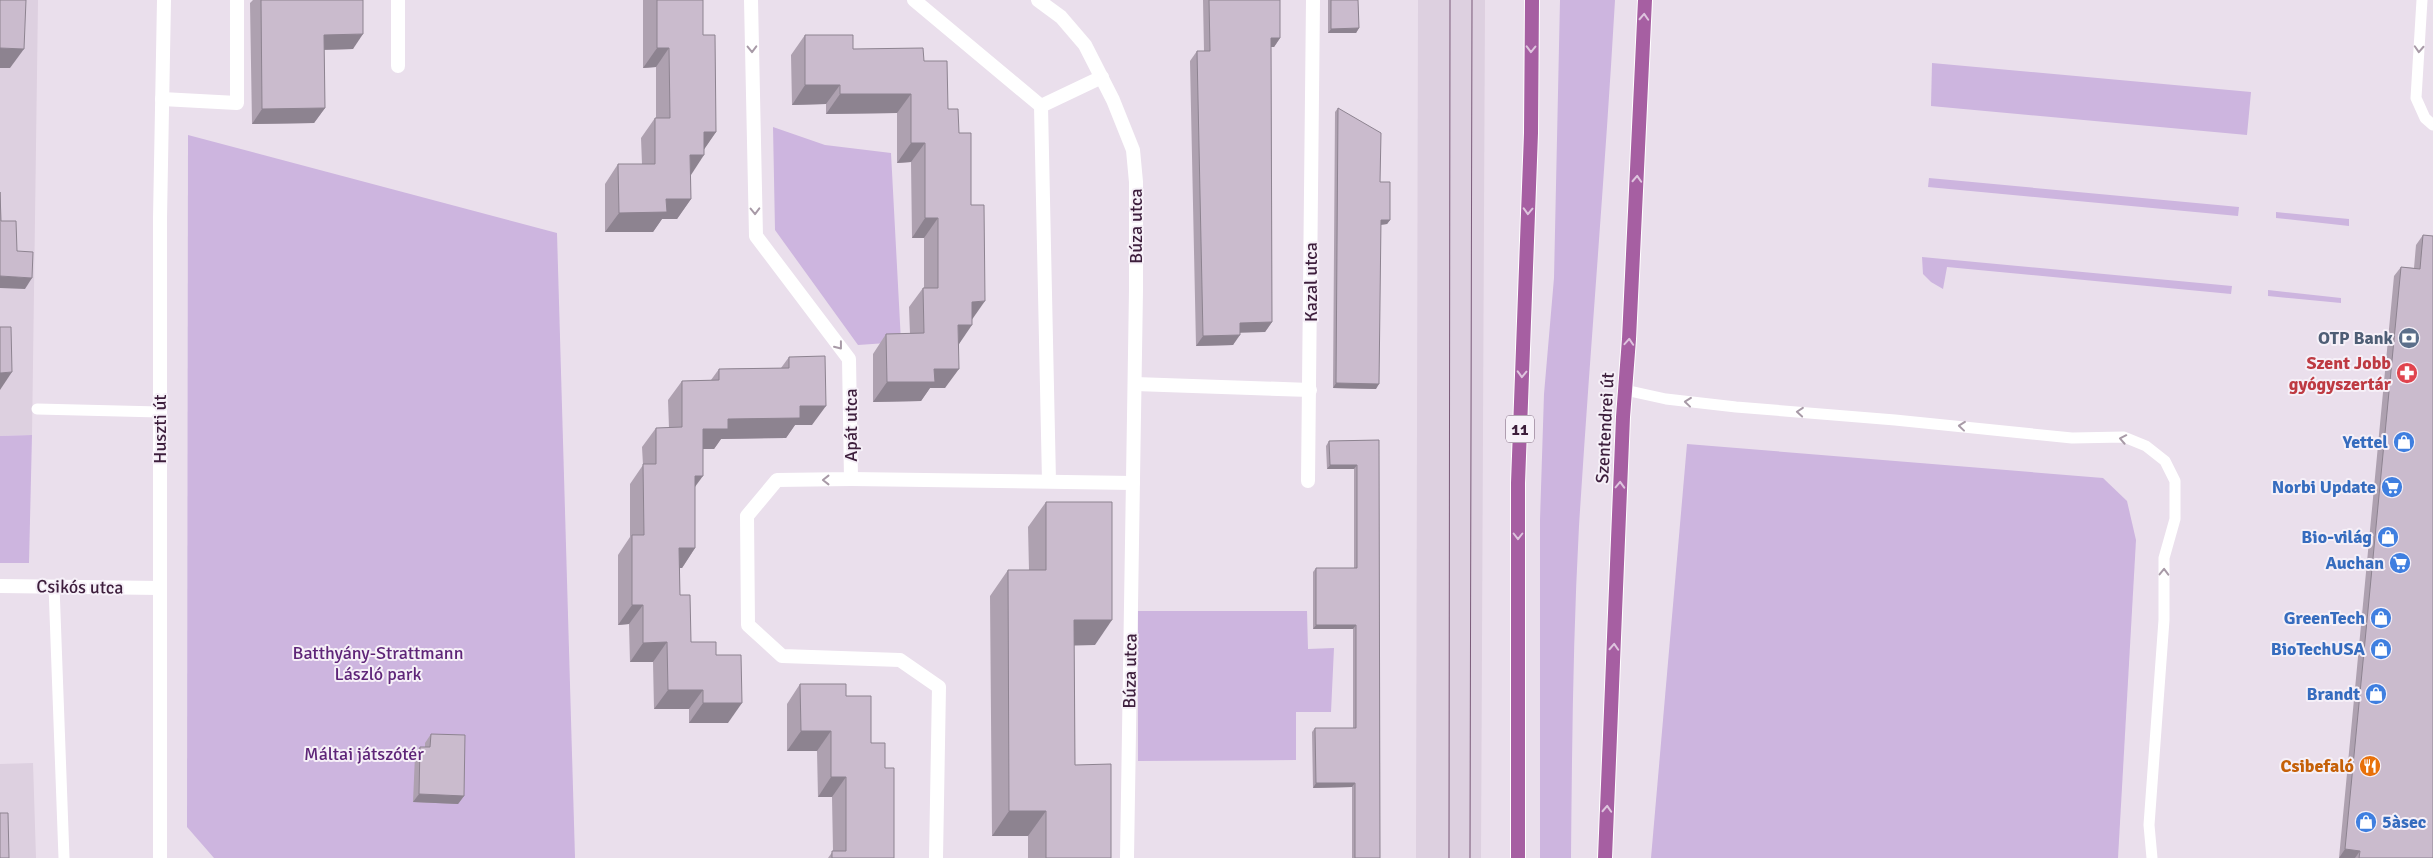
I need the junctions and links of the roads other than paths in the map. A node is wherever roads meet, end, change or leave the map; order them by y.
1 (164, 0) edge
2 (237, 0) edge
3 (398, 0) edge
4 (751, 0) edge
5 (914, 0) edge
6 (1038, 0) edge
7 (1313, 0) edge
8 (1532, 0) edge
9 (1645, 0) edge
10 (2422, 0) edge
11 (398, 66) dead end
12 (1102, 77) junction
13 (162, 99) junction
14 (1041, 106) junction
15 (2433, 125) edge
16 (1135, 384) junction
17 (1310, 390) junction
18 (1625, 390) junction
19 (37, 409) dead end
20 (160, 412) junction
21 (851, 479) junction
22 (1049, 481) junction
23 (1308, 481) dead end
24 (1132, 483) junction
25 (0, 586) edge
26 (54, 586) junction
27 (160, 588) junction
28 (64, 858) edge
29 (160, 858) edge
30 (936, 858) edge
31 (1127, 858) edge
32 (1518, 858) edge
33 (1605, 858) edge
34 (2152, 858) edge

1 - 13 street, Huszti út
2 - 13 street
3 - 11 street
4 -> 21 street, Apát utca
5 - 14 street
6 - 12 street, Búza utca
7 - 17 street, Kazal utca
8 -> 32 main road, 11
18 -> 9 main road, Szentendrei út
10 -> 15 lane
12 - 14 street
12 - 16 street, Búza utca
13 - 20 street, Huszti út
14 - 22 street
16 - 17 street
16 - 24 street, Búza utca
17 - 23 street, Kazal utca
33 -> 18 main road, Szentendrei út
34 -> 18 lane
19 - 20 lane
20 - 27 street, Huszti út
21 - 22 street
21 -> 30 street, Apát utca
22 - 24 street
24 - 31 street, Búza utca
25 - 26 street, Csikós utca
26 - 27 street, Csikós utca
26 - 28 lane
27 - 29 street, Huszti út

